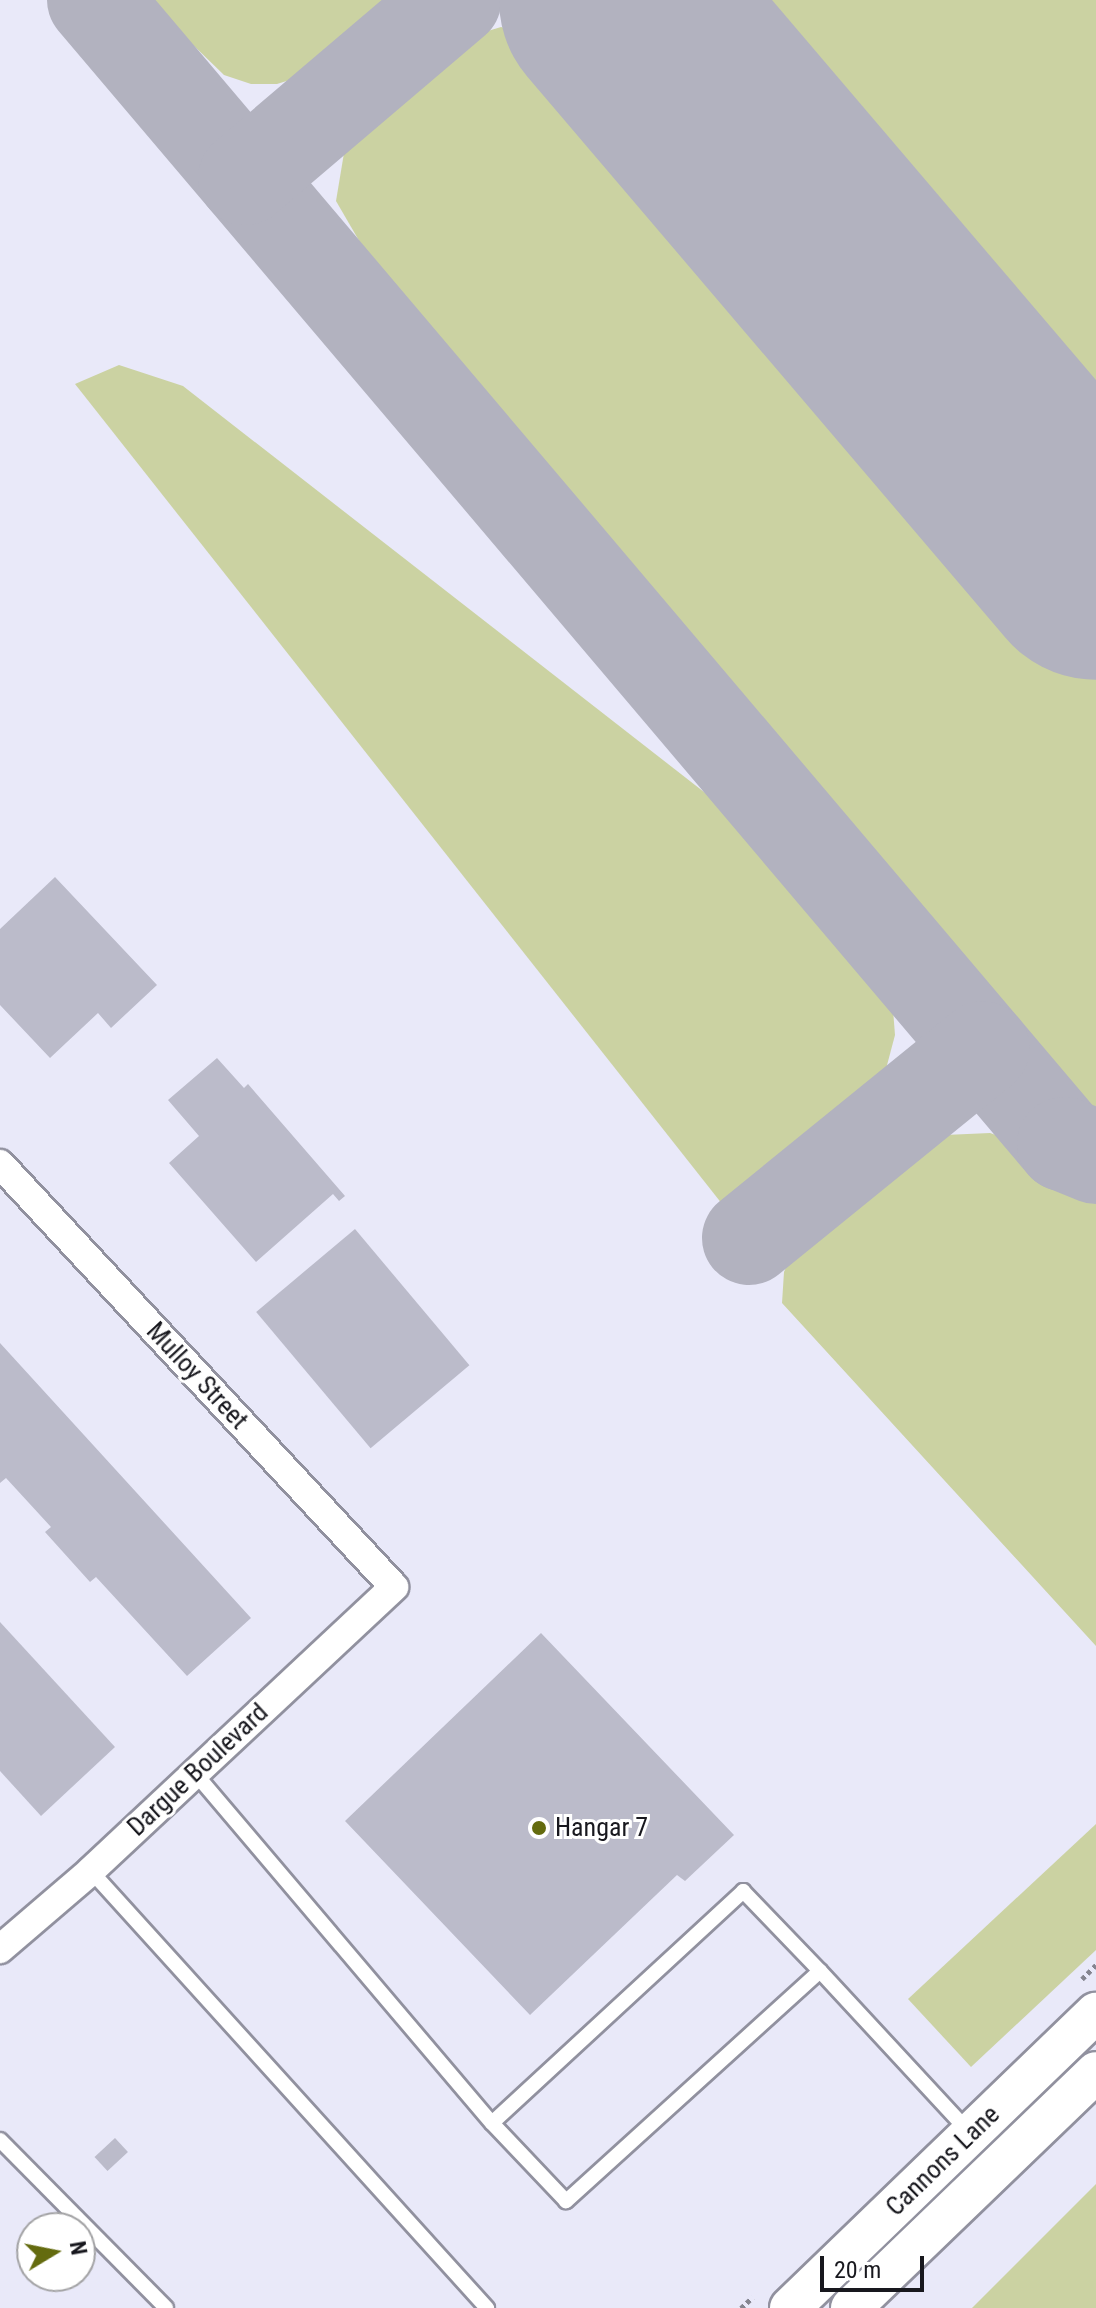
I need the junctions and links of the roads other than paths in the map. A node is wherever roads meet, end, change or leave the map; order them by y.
1 (0, 1164) edge
2 (394, 1587) joint
3 (194, 1772) junction
4 (91, 1871) junction
5 (0, 1949) edge
6 (820, 1971) junction
7 (1096, 2013) edge
8 (1096, 2072) edge
9 (492, 2123) junction
10 (970, 2134) junction
11 (0, 2140) edge
12 (999, 2165) junction
13 (166, 2308) edge
14 (487, 2308) edge
15 (790, 2308) edge
16 (851, 2308) edge

1 - 2 street, Mulloy Street
2 - 3 street, Dargue Boulevard
3 - 4 street, Dargue Boulevard
3 - 9 lane
4 - 5 street, Dargue Boulevard
4 - 14 lane
6 - 9 lane
6 - 9 lane
6 - 10 lane
7 - 10 main road, Cannons Lane
8 - 12 main road, Cannons Lane
10 - 12 main road
10 - 15 main road, Cannons Lane
11 - 13 lane
12 - 16 main road, Cannons Lane

